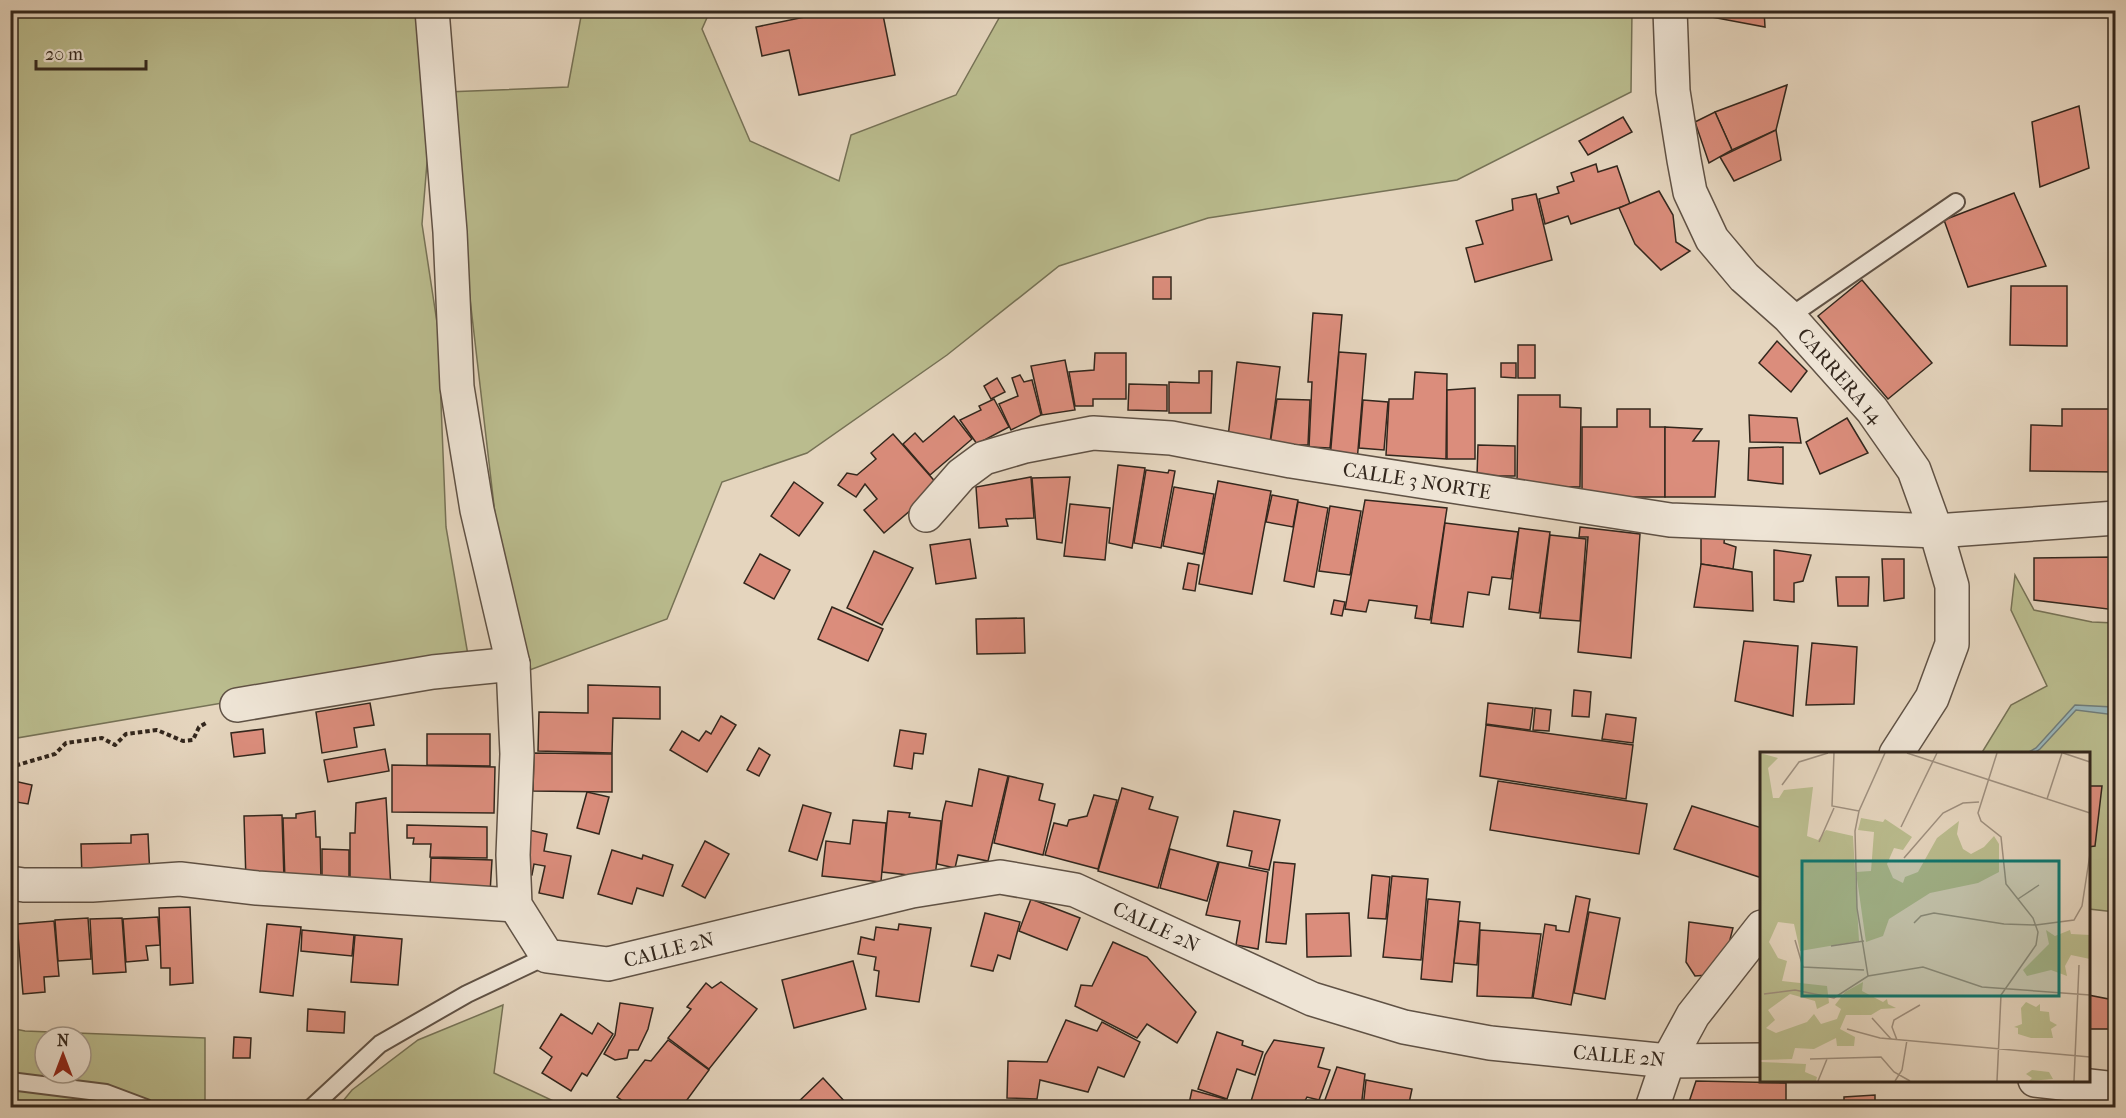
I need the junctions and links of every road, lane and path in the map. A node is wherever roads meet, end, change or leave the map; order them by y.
1 (432, 10) edge
2 (1670, 10) edge
3 (1956, 202) dead end
4 (1789, 317) junction
5 (926, 515) dead end
6 (2115, 518) edge
7 (1936, 531) junction
8 (513, 664) junction
9 (237, 705) joint
10 (1897, 752) edge
11 (10, 762) edge
12 (10, 882) edge
13 (515, 905) junction
14 (1760, 928) edge
15 (547, 956) junction
16 (1760, 1060) edge
17 (1668, 1061) junction
18 (10, 1081) edge
19 (2053, 1082) edge
20 (2115, 1089) edge
21 (146, 1107) edge
22 (311, 1107) edge
23 (1652, 1107) edge

1 - 8 street
2 - 4 street, CARRERA 14
3 - 4 lane
4 - 7 street, CARRERA 14
5 - 7 street, CALLE 3 NORTE
6 - 7 street, CALLE 3 NORTE
7 - 10 street, CARRERA 14
8 - 9 street
8 - 13 street
9 - 11 path
12 - 13 street
13 - 15 street
14 - 17 street
15 - 17 street, CALLE 2N
15 - 22 lane
16 - 17 street, CALLE 2N
17 - 23 street
18 - 21 lane
19 - 20 street

